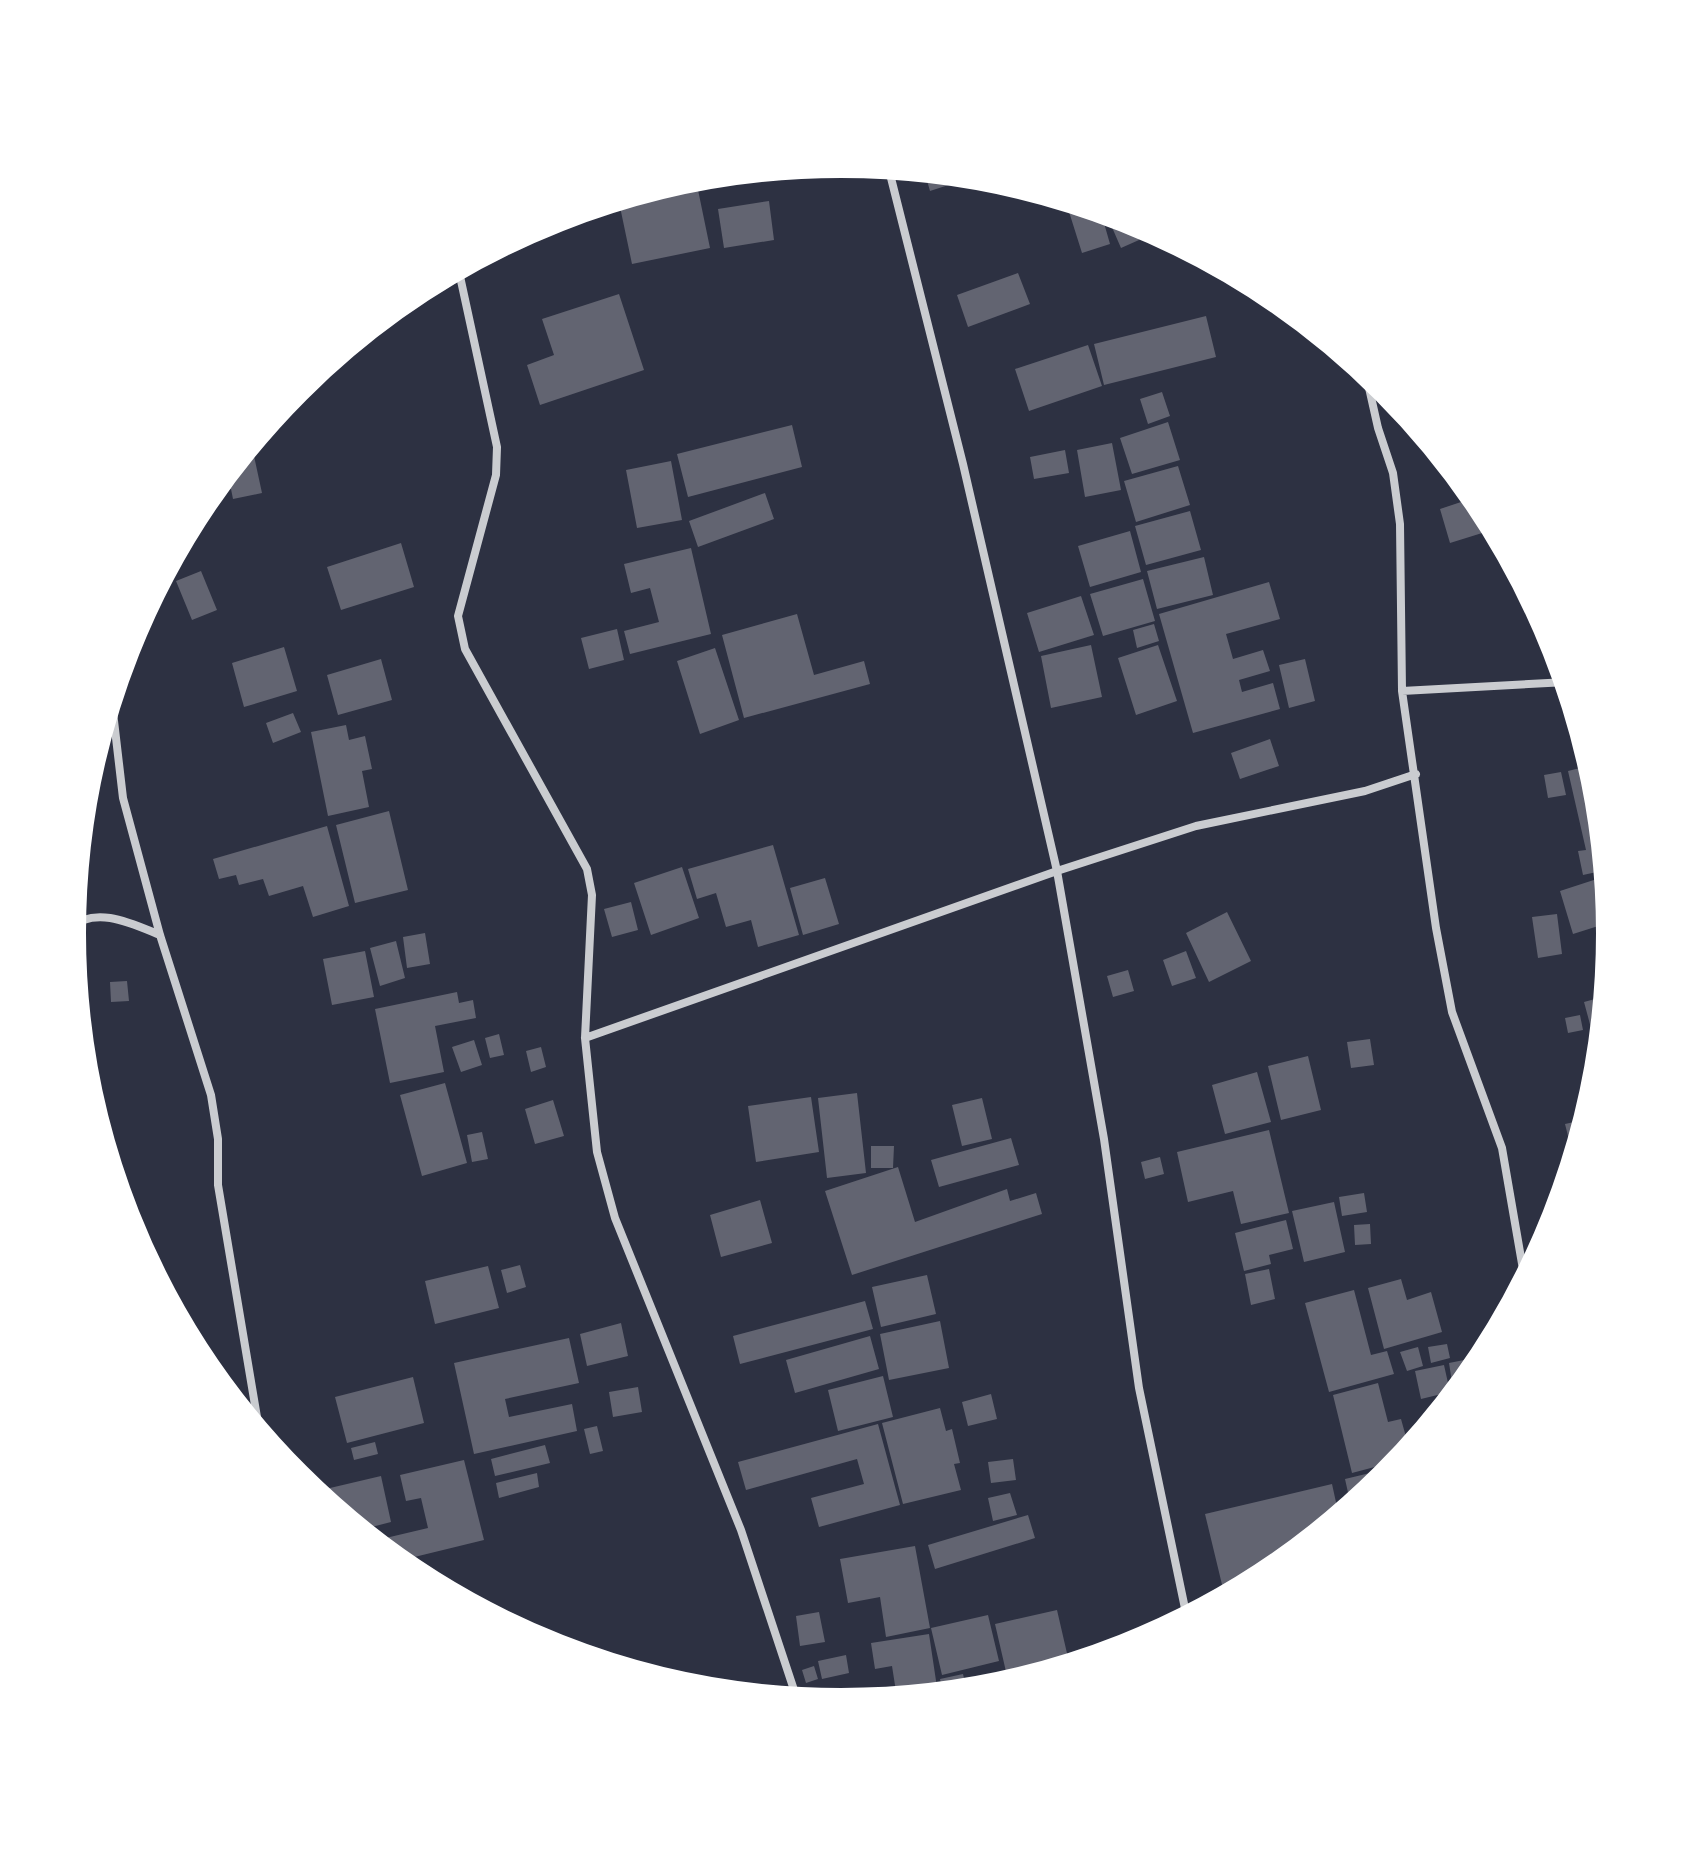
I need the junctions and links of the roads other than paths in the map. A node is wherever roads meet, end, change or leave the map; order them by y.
1 (891, 177) edge
2 (460, 279) edge
3 (1370, 391) edge
4 (1556, 683) edge
5 (1402, 691) junction
6 (114, 723) edge
7 (1416, 774) junction
8 (1057, 871) junction
9 (85, 919) edge
10 (160, 935) junction
11 (585, 1038) junction
12 (1522, 1263) edge
13 (256, 1413) edge
14 (1185, 1606) edge
15 (793, 1688) edge

1 - 8 street
2 - 11 street
3 - 5 street
4 - 5 street
5 - 7 street
6 - 10 street
7 - 8 street
7 - 12 street
8 - 11 street
8 - 14 street
9 - 10 street
10 - 13 street
11 - 15 street

